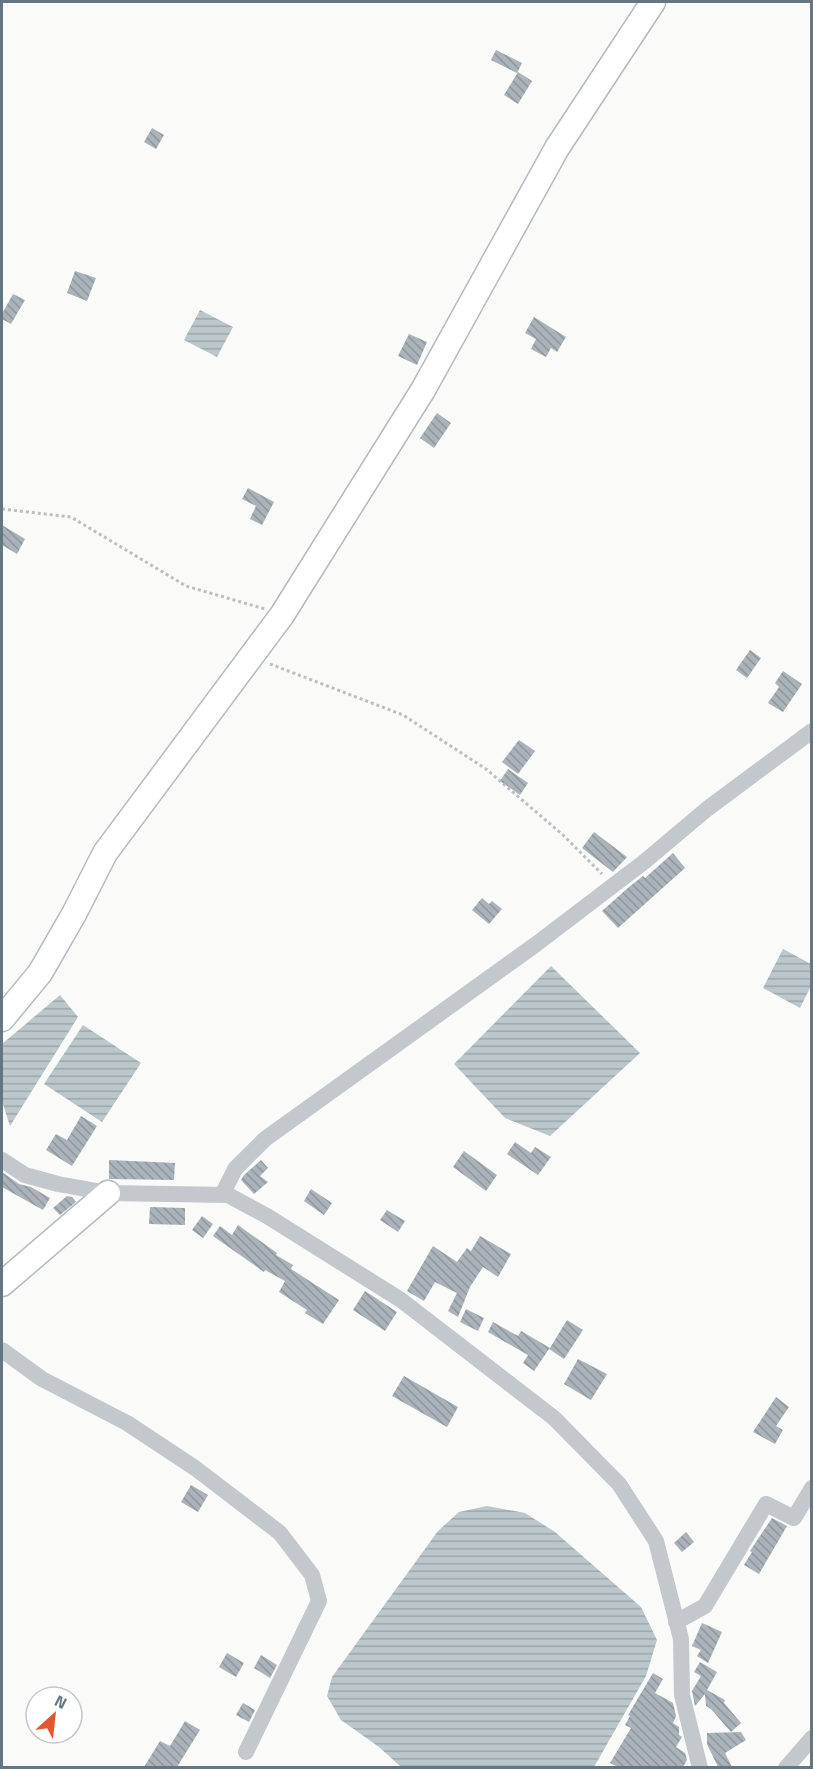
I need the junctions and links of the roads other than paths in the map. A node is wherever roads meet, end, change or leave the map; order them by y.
1 (652, 2) edge
2 (812, 731) edge
3 (2, 1019) edge
4 (2, 1160) edge
5 (108, 1193) junction
6 (222, 1195) junction
7 (2, 1284) edge
8 (2, 1350) edge
9 (812, 1488) edge
10 (676, 1623) junction
11 (812, 1738) edge
12 (246, 1752) dead end
13 (700, 1767) edge
14 (786, 1767) edge

1 - 3 street
2 - 6 street
4 - 5 street
5 - 6 street
5 - 7 street
6 - 10 street
8 - 12 street
9 - 10 street
10 - 13 street
11 - 14 street

